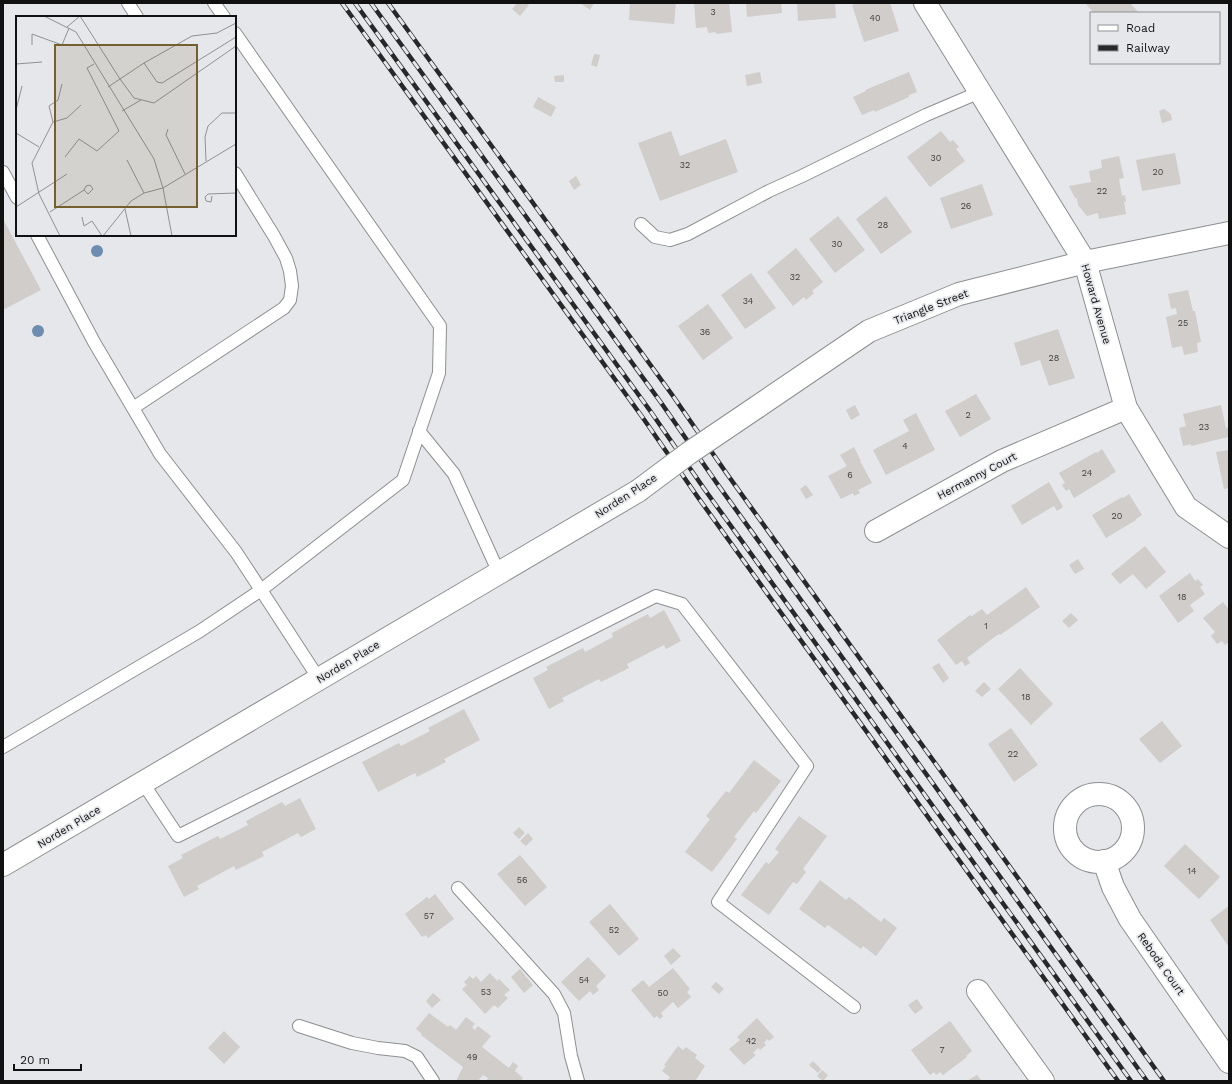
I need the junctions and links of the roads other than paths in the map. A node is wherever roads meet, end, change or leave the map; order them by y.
1 (128, 3) edge
2 (214, 3) edge
3 (925, 3) edge
4 (136, 16) edge
5 (223, 16) edge
6 (236, 34) edge
7 (980, 92) junction
8 (3, 172) edge
9 (236, 176) edge
10 (16, 196) edge
11 (641, 224) dead end
12 (1229, 233) edge
13 (38, 236) edge
14 (1085, 262) junction
15 (133, 408) junction
16 (1126, 408) junction
17 (419, 431) junction
18 (689, 453) joint
19 (876, 531) dead end
20 (1229, 537) edge
21 (499, 572) junction
22 (261, 590) junction
23 (318, 679) junction
24 (3, 747) edge
25 (143, 783) junction
26 (1104, 861) dead end
27 (3, 866) edge
28 (458, 888) dead end
29 (978, 991) dead end
30 (854, 1007) dead end
31 (299, 1026) dead end
32 (1229, 1062) edge
33 (433, 1081) edge
34 (578, 1081) edge
35 (1043, 1081) edge

1 - 4 lane
2 - 5 lane
3 - 7 street, Howard Avenue
6 - 17 lane
7 - 11 lane
7 - 14 street, Howard Avenue
8 - 10 lane
9 - 15 lane
12 - 14 street, Triangle Street
13 - 15 lane
14 - 16 street, Howard Avenue
14 - 18 street, Triangle Street, bridge
15 - 22 lane
16 - 19 street, Hermanny Court
16 - 20 street, Howard Avenue
17 - 21 lane
17 - 22 lane
18 - 21 street, Norden Place, bridge
21 - 23 street, Norden Place
22 - 23 lane
22 - 24 lane
23 - 25 street, Norden Place
25 - 27 street, Norden Place
25 - 30 lane
26 - 32 street, Reboda Court
28 - 34 lane
29 - 35 street
31 - 33 lane

